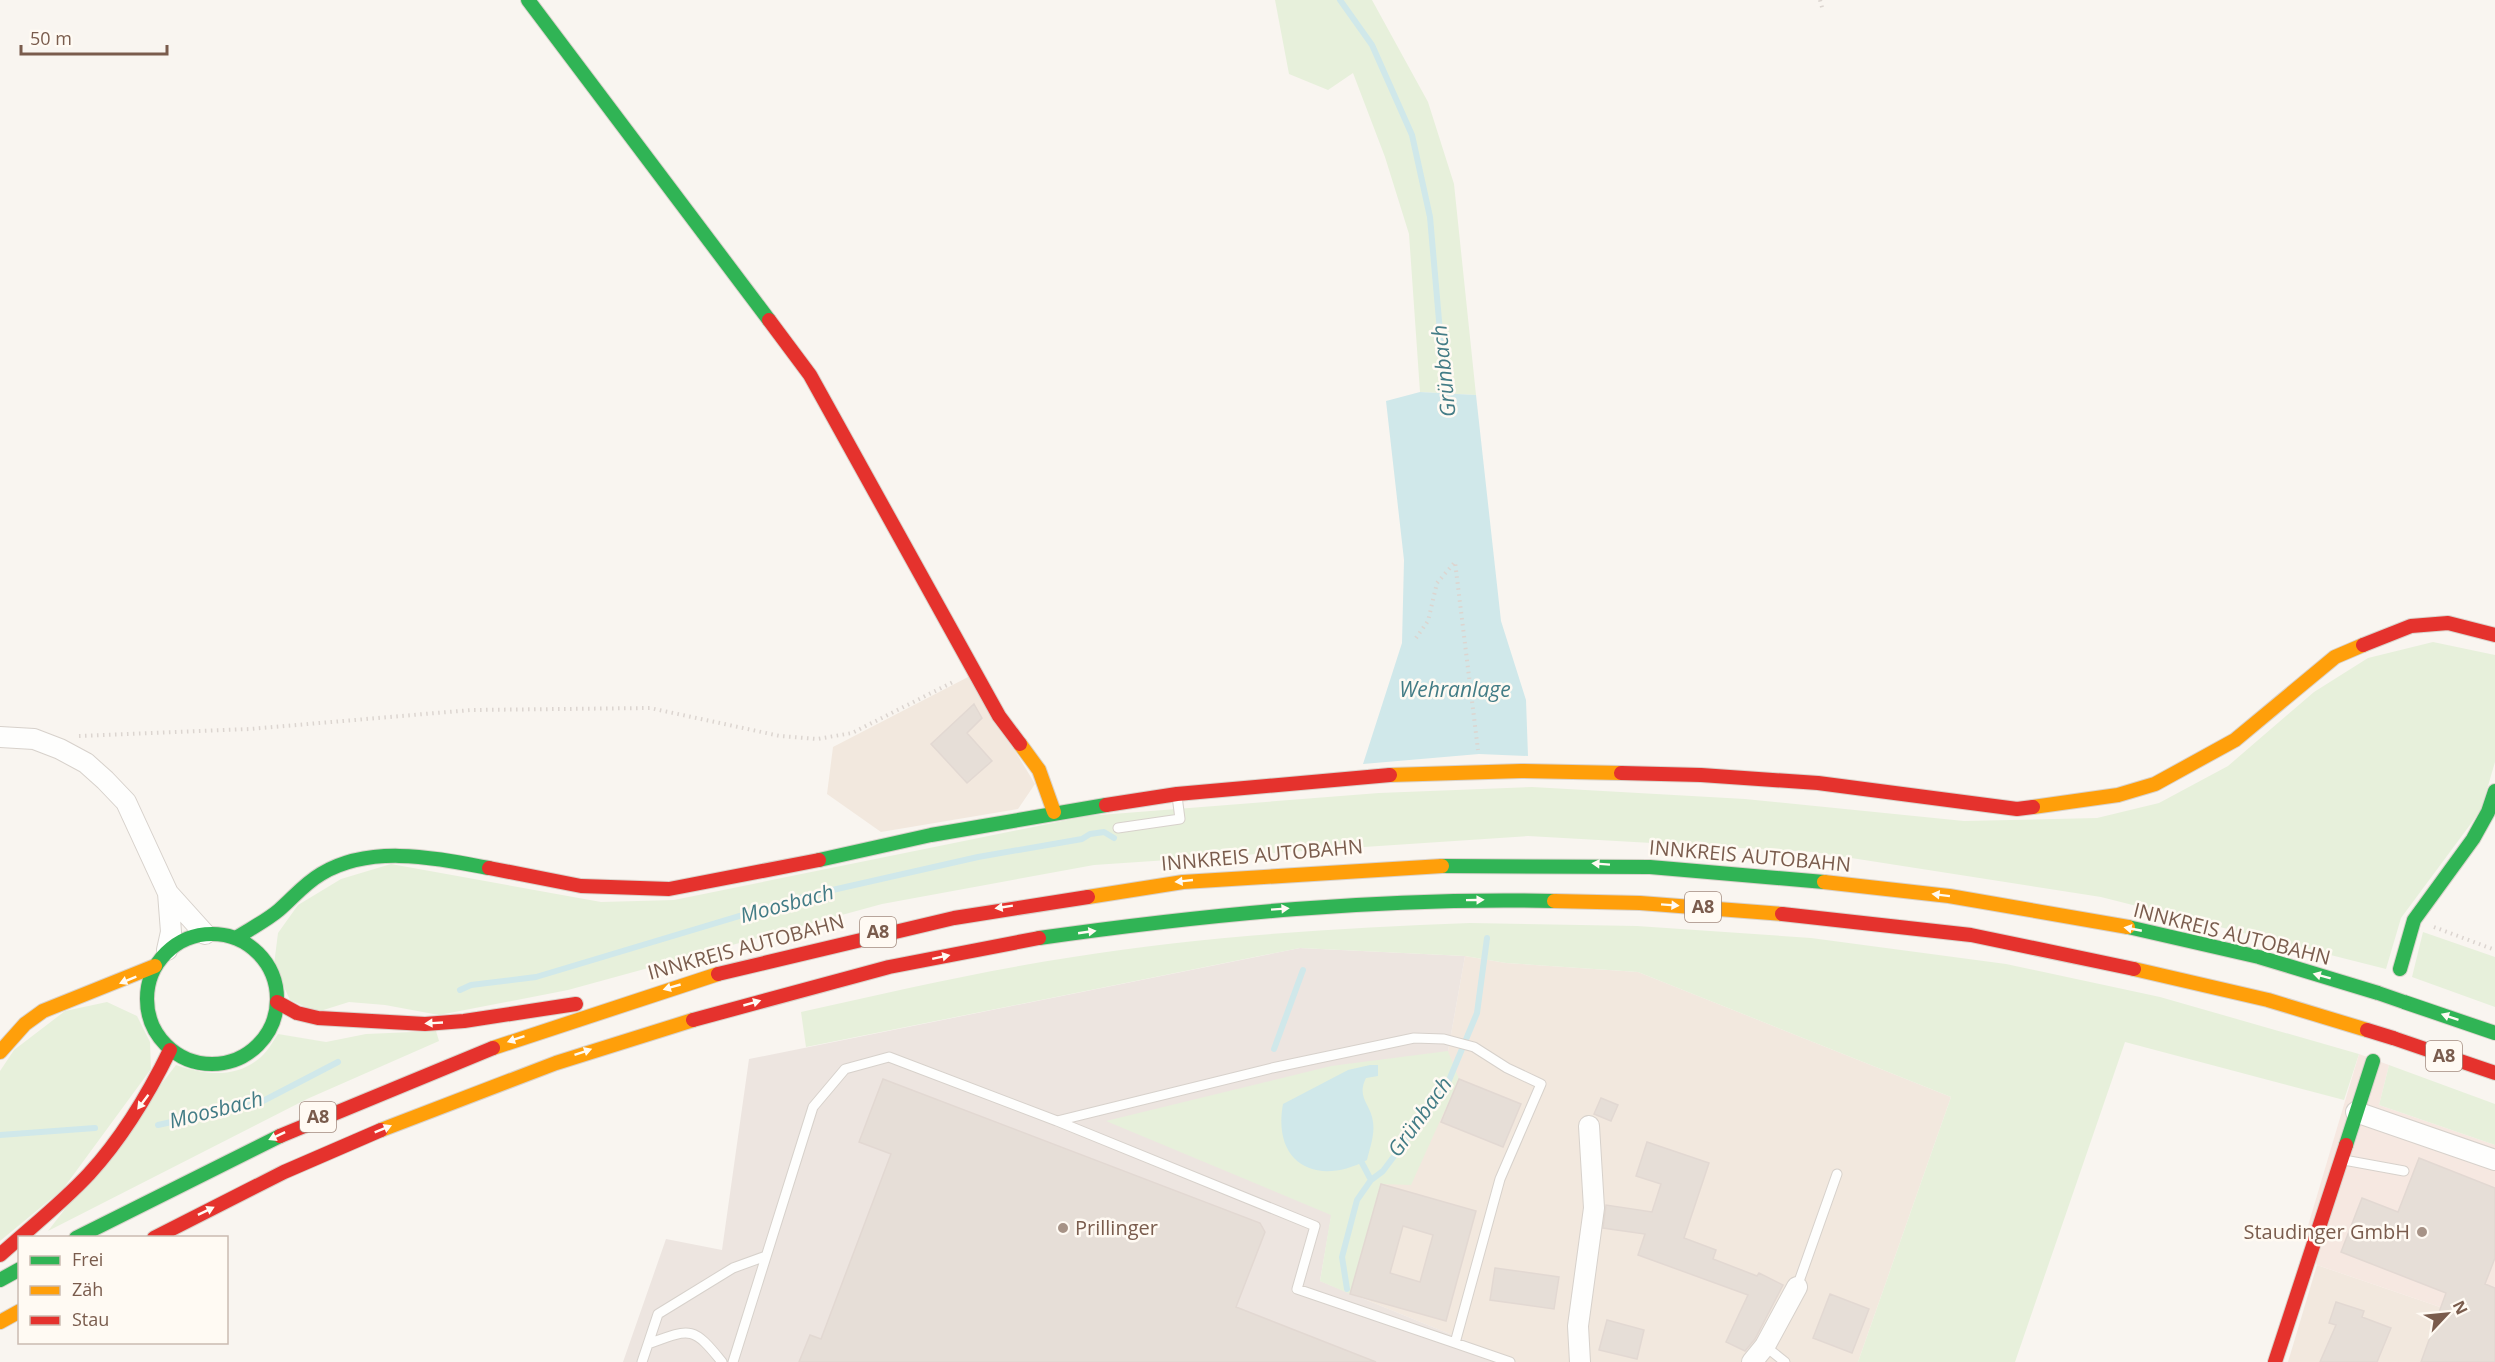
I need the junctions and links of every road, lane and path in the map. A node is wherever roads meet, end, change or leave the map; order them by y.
1 (528, 0) edge
2 (1820, 0) edge
3 (1823, 11) dead end
4 (2495, 635) edge
5 (1416, 638) dead end
6 (974, 671) junction
7 (0, 737) edge
8 (63, 751) junction
9 (1480, 772) junction
10 (2495, 791) edge
11 (1177, 794) junction
12 (1054, 812) junction
13 (1118, 828) dead end
14 (168, 893) junction
15 (278, 911) junction
16 (2414, 920) junction
17 (272, 930) dead end
18 (205, 934) junction
19 (236, 938) junction
20 (268, 945) dead end
21 (167, 950) junction
22 (2495, 950) edge
23 (266, 963) junction
24 (155, 966) junction
25 (2400, 969) dead end
26 (100, 990) junction
27 (637, 997) junction
28 (277, 1002) junction
29 (147, 1009) junction
30 (2495, 1033) edge
31 (170, 1050) junction
32 (0, 1052) edge
33 (2373, 1061) dead end
34 (2495, 1073) edge
35 (2356, 1112) junction
36 (1057, 1121) junction
37 (1589, 1126) dead end
38 (2341, 1160) junction
39 (2495, 1160) edge
40 (2404, 1171) dead end
41 (1837, 1174) dead end
42 (22, 1236) edge
43 (80, 1236) edge
44 (158, 1236) edge
45 (18, 1239) edge
46 (0, 1255) edge
47 (766, 1256) junction
48 (18, 1270) edge
49 (0, 1280) edge
50 (1797, 1287) joint
51 (18, 1312) edge
52 (0, 1322) edge
53 (1455, 1343) junction
54 (648, 1344) junction
55 (1765, 1346) junction
56 (642, 1362) edge
57 (722, 1362) edge
58 (733, 1362) edge
59 (1510, 1362) edge
60 (1580, 1362) edge
61 (1752, 1362) edge
62 (1785, 1362) edge
63 (2275, 1362) edge

1 - 6 main road
2 - 3 path
4 - 9 main road
5 - 9 path
6 - 8 path
6 - 12 main road
7 - 8 street
8 - 14 street
9 - 11 main road
10 - 16 main road
11 - 12 main road
11 - 13 lane
12 - 15 main road
14 - 18 street
14 - 21 street
15 - 17 main road
15 - 19 main road
16 - 22 path
16 - 25 main road
18 - 19 main road
18 - 21 main road
19 - 23 main road
20 - 23 main road
21 - 24 main road
23 - 28 main road
24 -> 26 main road
24 - 29 main road
26 - 29 main road
26 - 32 main road
27 -> 28 main road
30 -> 27 main road, INNKREIS AUTOBAHN / A8, bridge
27 -> 43 main road, INNKREIS AUTOBAHN / A8
28 - 31 main road
29 - 31 main road
31 -> 42 main road
33 - 35 main road
44 -> 34 main road, A8, bridge
35 - 38 main road
35 - 39 street
36 - 47 lane
36 - 53 lane
36 - 53 lane
37 - 60 street
38 - 40 lane
38 - 63 main road
41 - 50 lane
45 -> 46 main road
47 - 54 lane
47 - 58 lane
48 - 49 main road
50 - 55 street
51 - 52 main road
53 - 59 lane
54 - 56 lane
54 - 57 lane
55 - 61 street
55 - 62 lane

